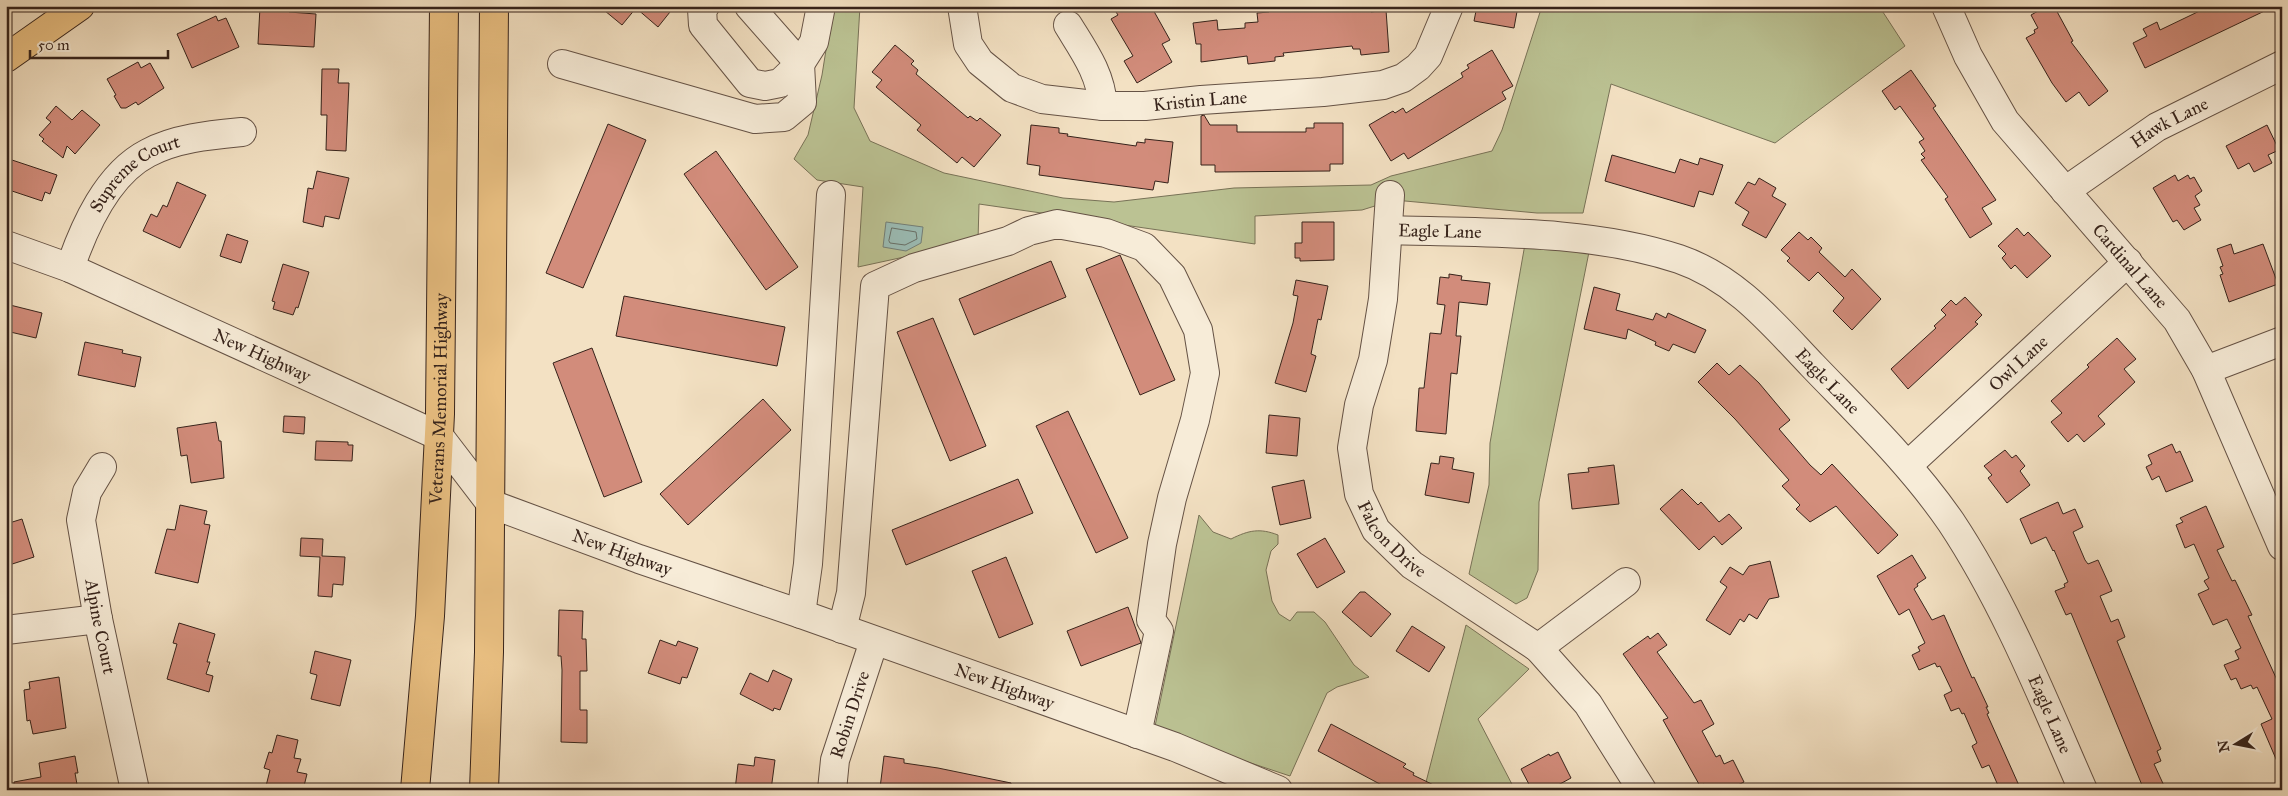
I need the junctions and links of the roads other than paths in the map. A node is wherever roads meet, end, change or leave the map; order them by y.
1 (494, 6) edge
2 (500, 6) edge
3 (705, 6) edge
4 (749, 6) edge
5 (962, 6) edge
6 (1449, 6) edge
7 (1946, 6) edge
8 (71, 8) edge
9 (816, 10) edge
10 (441, 13) edge
11 (1068, 25) dead end
12 (494, 46) junction
13 (6, 58) edge
14 (562, 64) dead end
15 (800, 64) junction
16 (2282, 65) edge
17 (1103, 106) junction
18 (242, 132) dead end
19 (2065, 192) junction
20 (831, 194) dead end
21 (1390, 195) dead end
22 (1388, 230) junction
23 (6, 246) edge
24 (2128, 262) junction
25 (70, 268) junction
26 (2282, 341) edge
27 (2206, 370) junction
28 (439, 436) junction
29 (1908, 465) junction
30 (102, 467) dead end
31 (491, 504) junction
32 (2282, 546) edge
33 (1626, 582) dead end
34 (800, 614) junction
35 (98, 619) junction
36 (842, 629) junction
37 (6, 630) edge
38 (874, 641) junction
39 (1538, 648) junction
40 (1137, 734) junction
41 (135, 790) edge
42 (415, 790) edge
43 (484, 790) edge
44 (832, 790) edge
45 (1278, 790) edge
46 (1642, 790) edge
47 (2083, 790) edge

1 - 12 main road
2 - 12 main road
3 - 15 street
4 - 15 street
5 - 17 street, Kristin Lane
6 - 17 street, Kristin Lane
7 - 19 street, Cardinal Lane
8 - 13 main road
9 - 15 street
10 - 28 main road, Veterans Memorial Highway
11 - 17 street
12 - 31 main road
14 - 15 street
16 - 19 street, Hawk Lane
18 - 25 street, Supreme Court
19 - 24 street, Cardinal Lane
20 - 34 street
21 - 22 street, Falcon Drive
22 - 29 street, Eagle Lane
22 - 39 street, Falcon Drive
23 - 25 street, New Highway
24 - 27 street, Cardinal Lane
24 - 29 street, Owl Lane
25 - 28 street, New Highway
26 - 27 street
27 - 32 street, Cardinal Lane
28 - 31 street, New Highway
28 - 42 main road, Veterans Memorial Highway
29 - 47 street, Eagle Lane
30 - 35 street, Alpine Court
31 - 34 street, New Highway
31 - 43 main road
33 - 39 street
34 - 36 street, New Highway
35 - 37 street
35 - 41 street, Alpine Court
36 - 38 street, New Highway
36 - 40 street
38 - 40 street, New Highway
38 - 44 street, Robin Drive
39 - 46 street, Falcon Drive
40 - 45 street, New Highway

